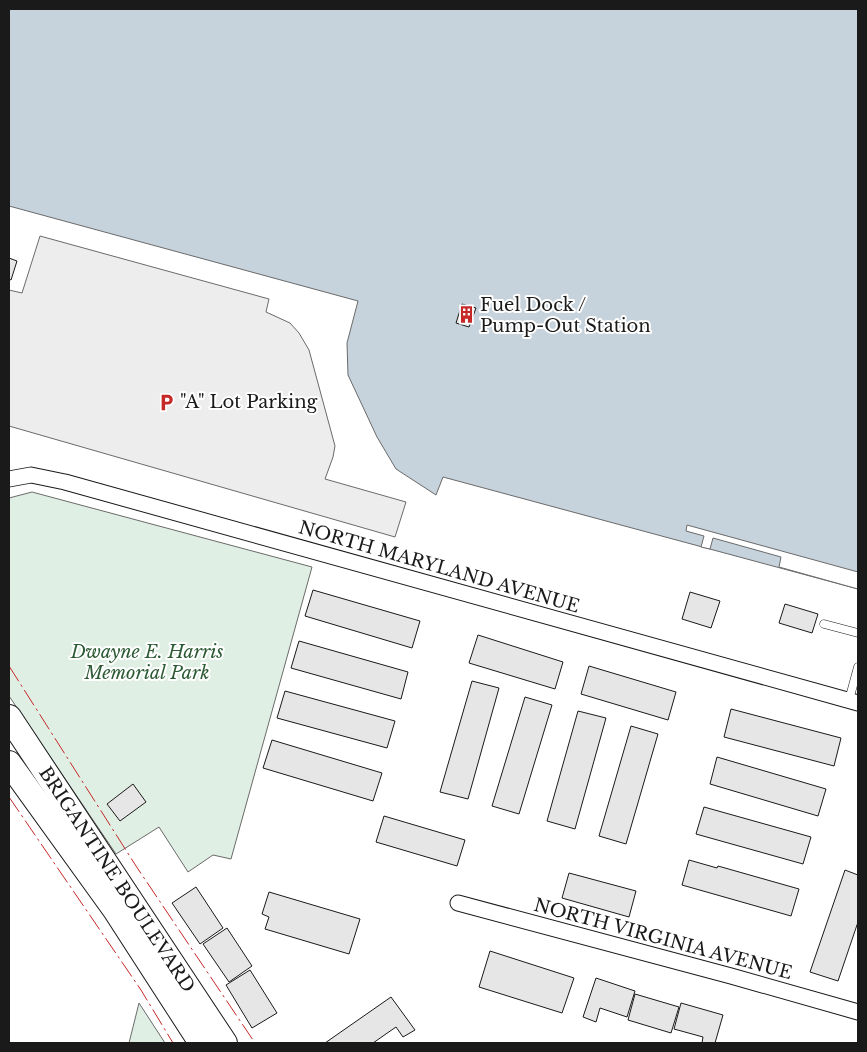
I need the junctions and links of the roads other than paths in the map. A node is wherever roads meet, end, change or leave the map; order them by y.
1 (9, 479) edge
2 (824, 624) dead end
3 (858, 633) edge
4 (858, 667) edge
5 (853, 702) edge
6 (9, 717) edge
7 (16, 743) edge
8 (9, 763) edge
9 (458, 903) dead end
10 (858, 1012) edge
11 (201, 1043) edge
12 (225, 1043) edge

1 - 5 street, NORTH MARYLAND AVENUE
2 - 3 lane
4 - 5 lane
6 - 7 main road, BRIGANTINE BOULEVARD
7 - 12 main road, BRIGANTINE BOULEVARD
8 - 11 main road, BRIGANTINE BOULEVARD
9 - 10 street, NORTH VIRGINIA AVENUE

